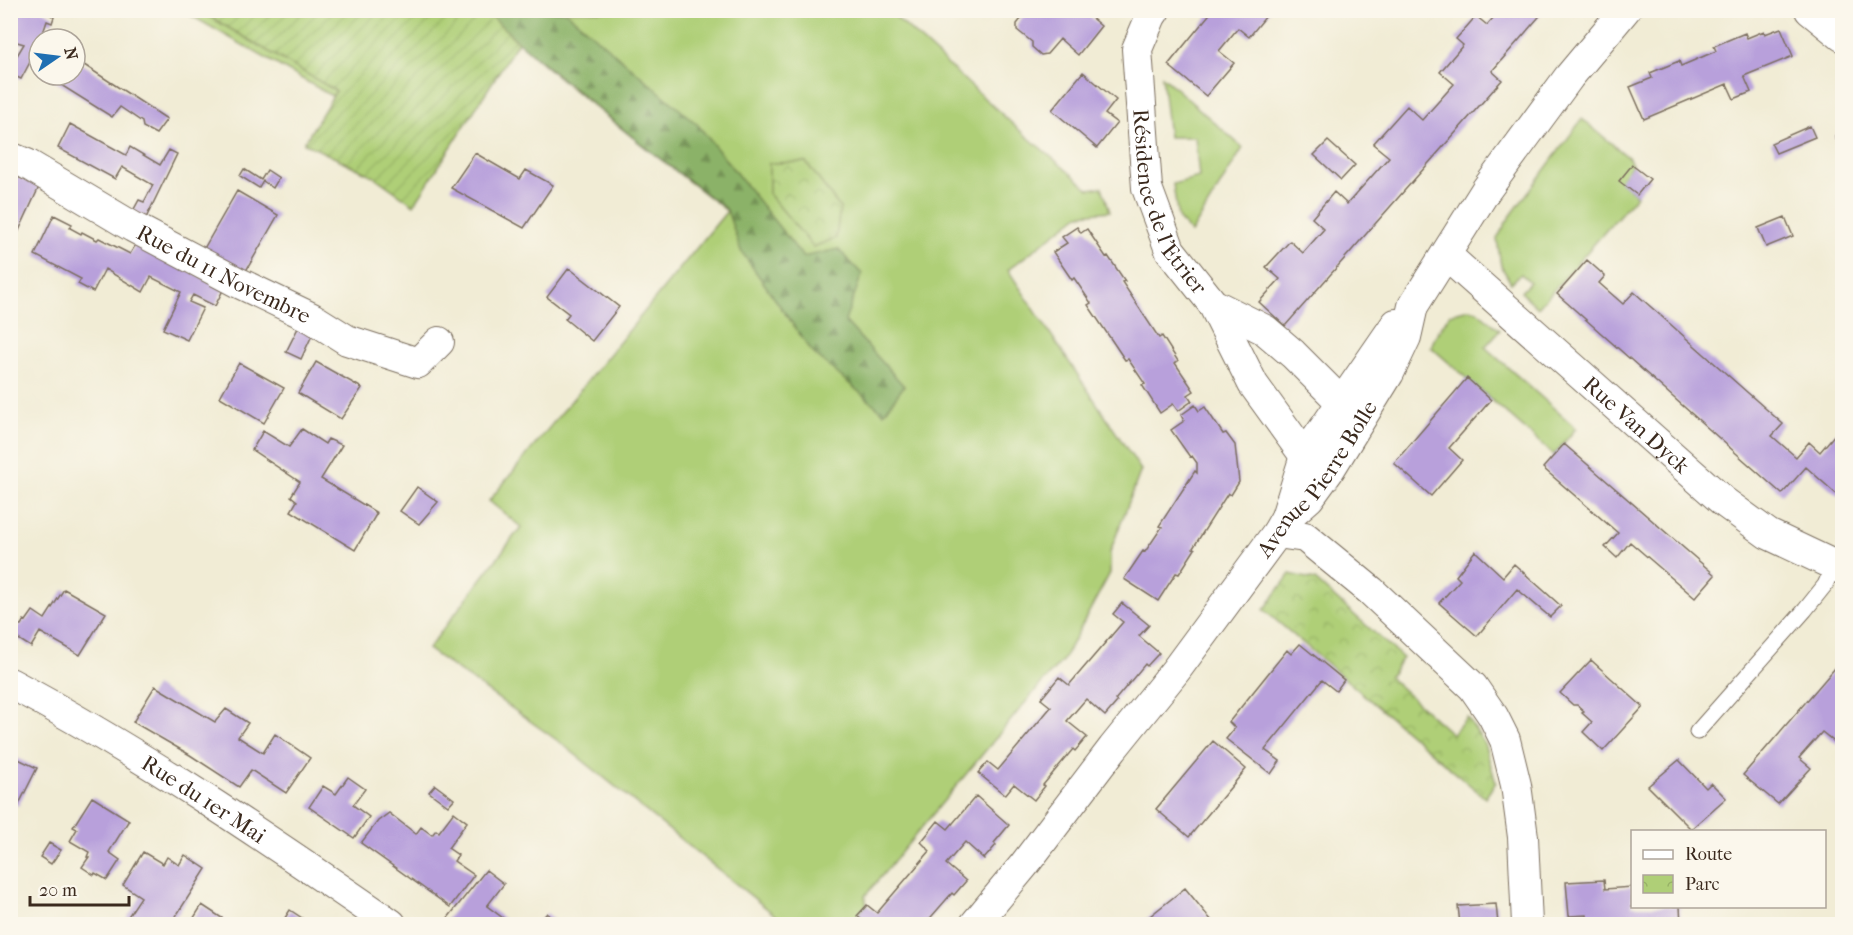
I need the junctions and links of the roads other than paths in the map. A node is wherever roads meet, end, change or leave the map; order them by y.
1 (1810, 10) edge
2 (1150, 12) edge
3 (1624, 14) edge
4 (1842, 36) edge
5 (10, 157) edge
6 (1446, 255) junction
7 (1214, 304) junction
8 (439, 342) dead end
9 (1350, 411) junction
10 (1317, 464) junction
11 (1281, 526) junction
12 (1838, 567) edge
13 (10, 683) edge
14 (1697, 732) dead end
15 (391, 924) edge
16 (975, 924) edge
17 (1527, 924) edge

1 - 4 street
2 - 7 street, Résidence de l'Etrier
3 - 6 street, Avenue Pierre Bolle
5 - 8 street, Rue du 11 Novembre
6 - 9 street, Avenue Pierre Bolle
6 - 12 street, Rue Van Dyck
7 - 9 street, Résidence de l'Etrier
7 - 10 street
9 - 10 street, Avenue Pierre Bolle
10 - 11 street, Avenue Pierre Bolle
11 - 16 street, Avenue Pierre Bolle
11 - 17 street
12 - 14 lane
13 - 15 street, Rue du 1er Mai

